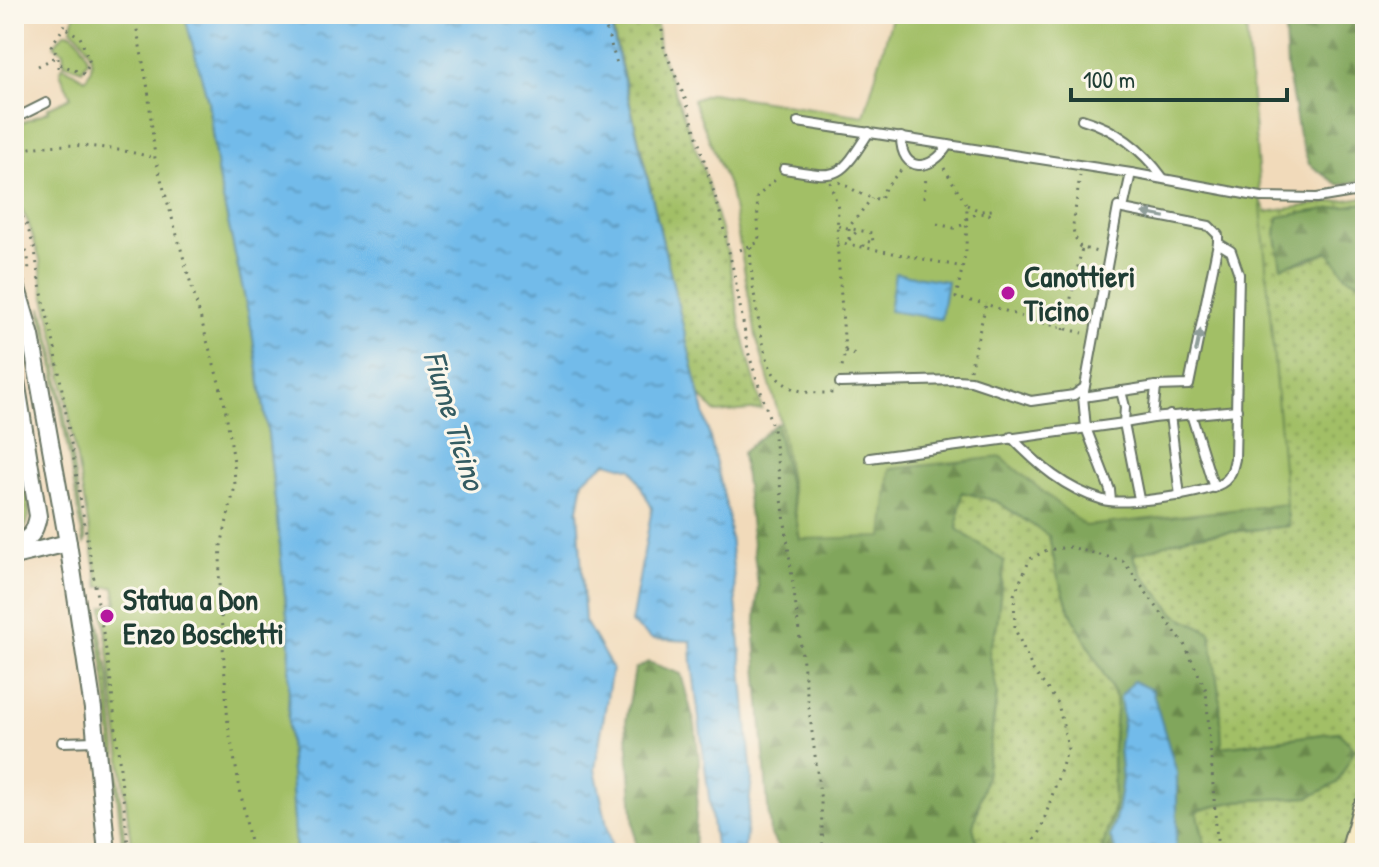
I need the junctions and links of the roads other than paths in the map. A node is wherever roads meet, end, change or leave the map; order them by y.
1 (46, 103) dead end
2 (14, 119) edge
3 (1082, 119) dead end
4 (798, 122) dead end
5 (869, 132) junction
6 (901, 137) junction
7 (948, 145) junction
8 (784, 169) road end
9 (1131, 173) junction
10 (1164, 179) junction
11 (1365, 190) edge
12 (1120, 208) junction
13 (1218, 243) junction
14 (14, 278) edge
15 (21, 325) edge
16 (14, 368) edge
17 (840, 383) road end
18 (1156, 386) junction
19 (1121, 391) junction
20 (1084, 392) junction
21 (1237, 410) junction
22 (1191, 414) junction
23 (1170, 415) junction
24 (1153, 418) junction
25 (1124, 423) junction
26 (1086, 428) junction
27 (1011, 437) junction
28 (22, 453) edge
29 (870, 458) dead end
30 (1214, 488) junction
31 (1180, 496) junction
32 (1139, 499) junction
33 (1111, 501) junction
34 (14, 545) edge
35 (69, 548) junction
36 (14, 556) edge
37 (96, 741) junction
38 (62, 742) dead end
39 (1365, 809) edge
40 (107, 853) edge
41 (1353, 853) edge

1 - 2 lane
3 - 10 lane
4 - 5 lane
5 - 6 lane
5 - 8 lane
6 - 7 lane
6 - 7 lane
7 - 9 lane
9 - 10 lane
9 - 12 lane
10 - 11 lane
13 -> 12 lane
12 - 20 lane
18 -> 13 lane
13 - 21 lane
14 - 15 street
15 - 35 street
16 - 28 street
17 - 20 lane
18 - 19 lane
18 - 24 lane
19 - 20 lane
19 - 25 lane
20 - 26 lane
21 - 22 lane
21 - 30 lane
22 - 23 lane
22 - 30 lane
23 - 24 lane
23 - 31 lane
24 - 25 lane
25 - 26 lane
25 - 32 lane
26 - 27 lane
26 - 33 lane
27 - 29 lane
27 - 33 lane
28 - 34 street
30 - 31 lane
31 - 32 lane
32 - 33 lane
35 - 36 street
35 - 37 street
37 - 38 lane
37 - 40 street
39 - 41 street

